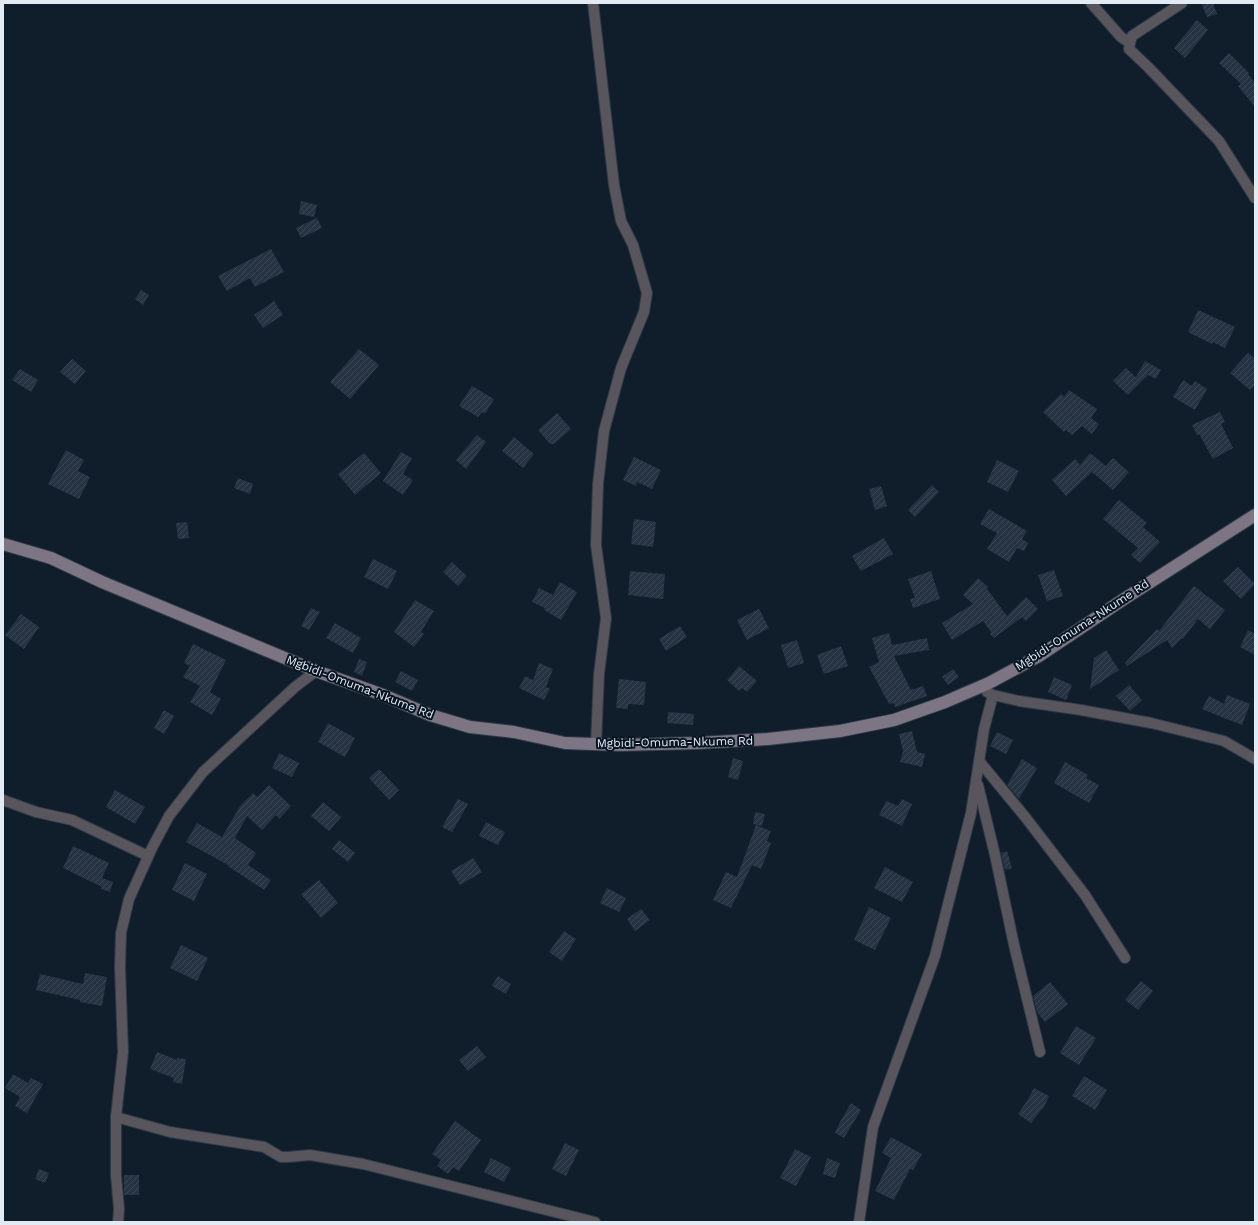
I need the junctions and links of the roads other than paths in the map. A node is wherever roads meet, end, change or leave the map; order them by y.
1 (593, 3) edge
2 (1091, 3) edge
3 (1182, 3) edge
4 (1130, 42) junction
5 (1255, 198) edge
6 (1255, 515) edge
7 (3, 544) edge
8 (316, 671) junction
9 (979, 687) junction
10 (993, 694) junction
11 (596, 744) junction
12 (1255, 759) edge
13 (980, 762) junction
14 (977, 781) junction
15 (3, 800) edge
16 (148, 856) junction
17 (1125, 958) dead end
18 (1040, 1052) dead end
19 (116, 1117) junction
20 (118, 1222) edge
21 (595, 1222) edge
22 (859, 1222) edge

1 - 11 street
2 - 4 street
3 - 4 street
4 - 5 street
6 - 9 street, Mgbidi-Omuma-Nkume Rd
7 - 8 street, Mgbidi-Omuma-Nkume Rd
8 - 11 street, Mgbidi-Omuma-Nkume Rd
8 - 16 street
9 - 10 street
9 - 11 street, Mgbidi-Omuma-Nkume Rd
10 - 12 street
10 - 13 street
13 - 14 street
13 - 17 street
14 - 18 street
14 - 22 street
15 - 16 street
16 - 19 street
19 - 20 street
19 - 21 street

